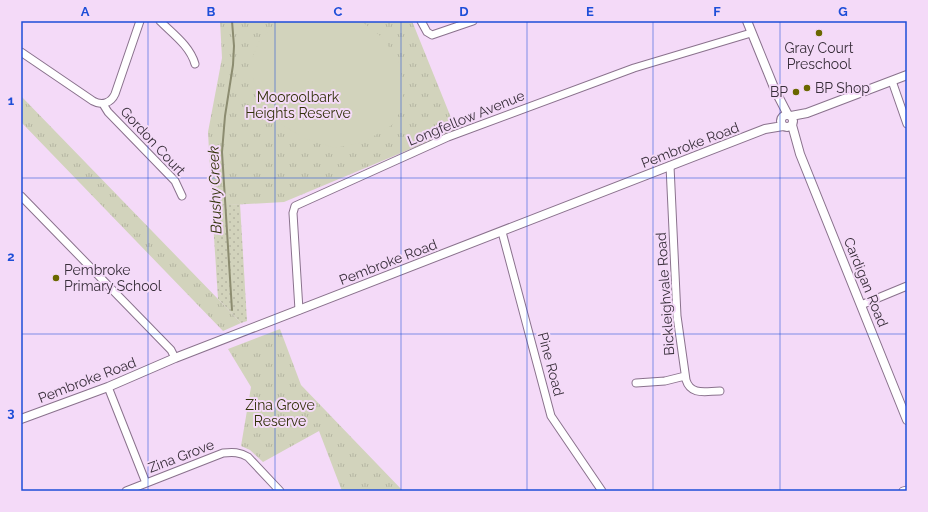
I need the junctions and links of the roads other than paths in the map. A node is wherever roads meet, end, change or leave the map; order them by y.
1 (140, 21) edge
2 (160, 21) edge
3 (421, 21) edge
4 (473, 21) edge
5 (749, 22) edge
6 (751, 33) junction
7 (21, 52) edge
8 (196, 64) dead end
9 (907, 75) edge
10 (892, 81) junction
11 (103, 104) junction
12 (787, 121) junction
13 (907, 124) edge
14 (670, 166) junction
15 (21, 196) edge
16 (182, 196) dead end
17 (502, 232) junction
18 (907, 286) edge
19 (861, 304) junction
20 (299, 310) junction
21 (175, 358) junction
22 (685, 376) junction
23 (636, 383) dead end
24 (108, 387) junction
25 (720, 391) dead end
26 (21, 419) edge
27 (907, 420) edge
28 (146, 483) junction
29 (907, 490) edge
30 (126, 491) edge
31 (280, 491) edge
32 (602, 491) edge
33 (903, 491) edge

1 - 11 street
2 - 8 street
3 - 4 street
5 - 6 street, Cardigan Road
6 - 12 street, Cardigan Road
6 - 20 street, Longfellow Avenue
7 - 11 street
9 - 10 street, Pembroke Road
10 - 12 street, Pembroke Road
10 - 13 street
11 - 16 street, Gordon Court
12 - 14 street, Pembroke Road
12 - 19 street, Cardigan Road
14 - 17 street, Pembroke Road
14 - 22 street, Bickleighvale Road
15 - 21 street
17 - 20 street, Pembroke Road
17 - 32 street, Pine Road
18 - 19 street
19 - 27 street, Cardigan Road
20 - 21 street, Pembroke Road
21 - 24 street, Pembroke Road
22 - 23 street
22 - 25 street, Bickleighvale Road
24 - 26 street, Pembroke Road
24 - 28 street
28 - 30 street, Zina Grove
28 - 31 street, Zina Grove
29 - 33 street

